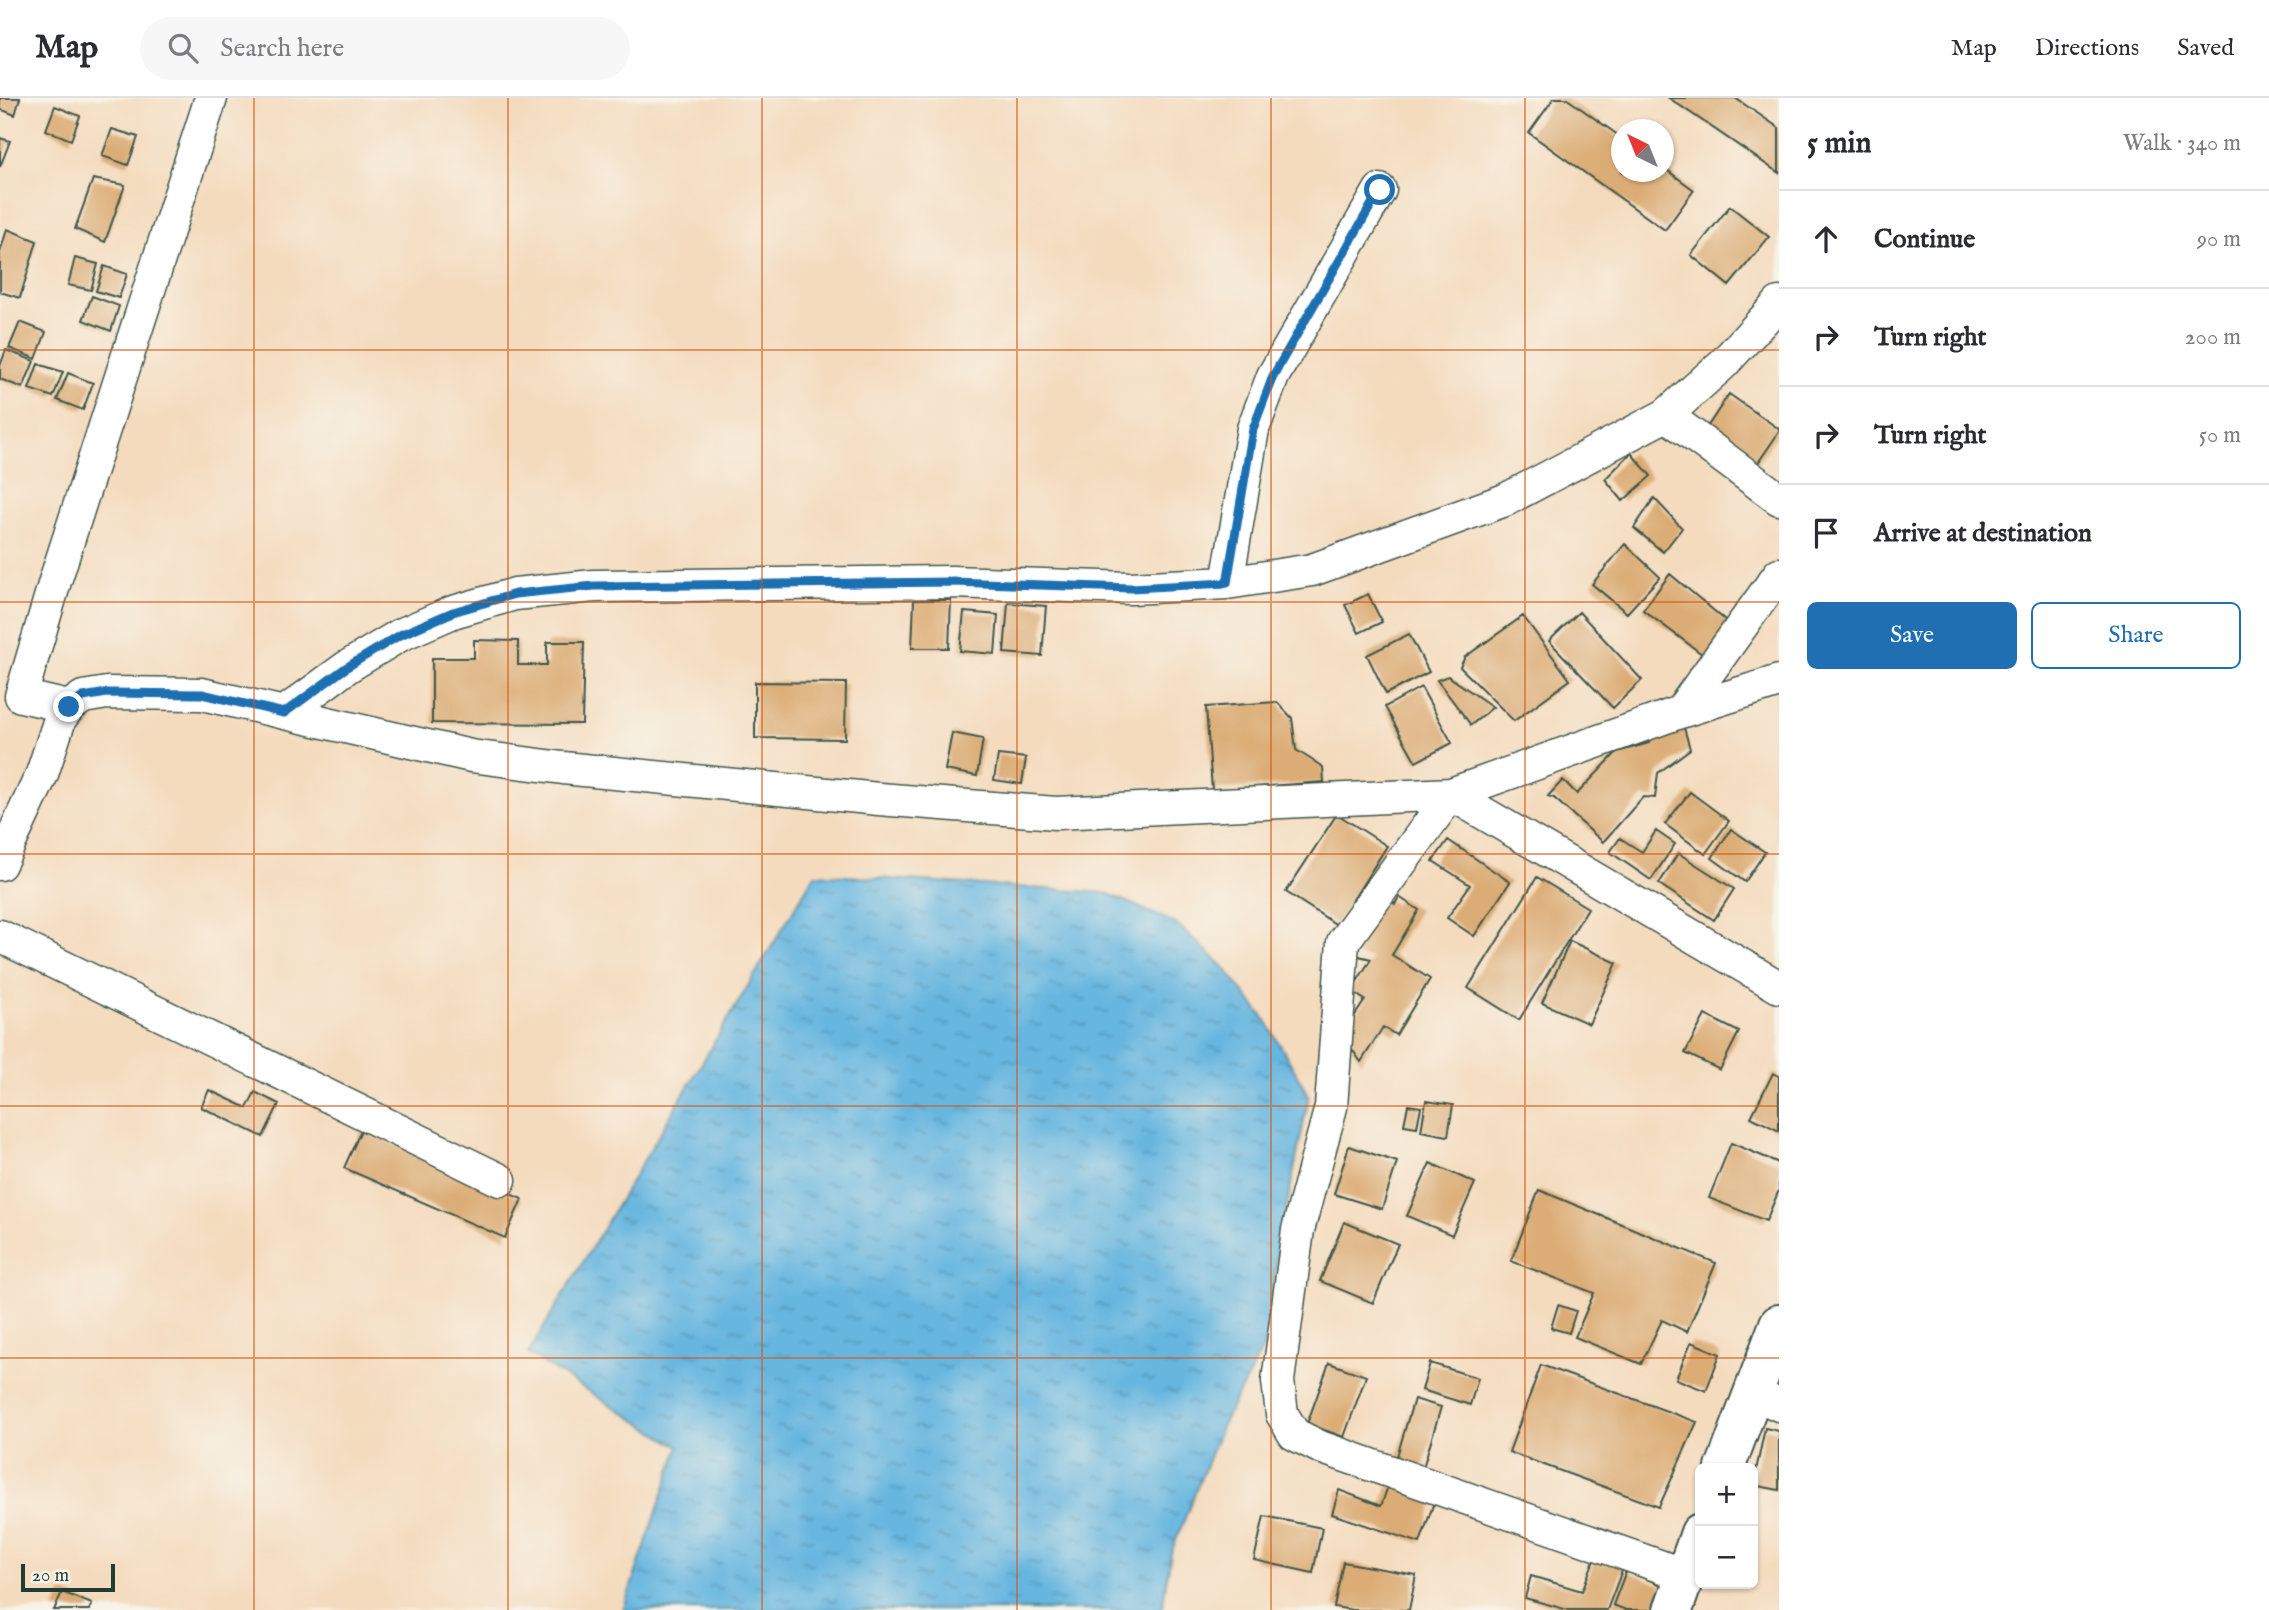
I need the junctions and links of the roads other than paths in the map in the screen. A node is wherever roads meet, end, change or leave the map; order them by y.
1 (211, 98) edge
2 (1380, 190) dead end
3 (1779, 303) edge
4 (1666, 415) junction
5 (1779, 499) edge
6 (1779, 574) edge
7 (1227, 583) junction
8 (1779, 681) edge
9 (69, 707) junction
10 (1680, 712) junction
11 (284, 713) junction
12 (1451, 793) junction
13 (0, 864) edge
14 (0, 936) edge
15 (1779, 987) edge
16 (500, 1180) dead end
17 (1779, 1324) edge
18 (1766, 1399) edge
19 (1728, 1463) edge
20 (1695, 1547) edge
21 (1679, 1592) edge

1 - 9 street
2 - 7 street
3 - 4 street
4 - 5 street
4 - 7 street
6 - 10 street
7 - 11 street
8 - 10 street
9 - 11 street
9 - 13 street
10 - 12 street
11 - 12 street
12 - 15 street
12 - 21 street
14 - 16 street
17 - 18 street
18 - 19 street
20 - 21 street

